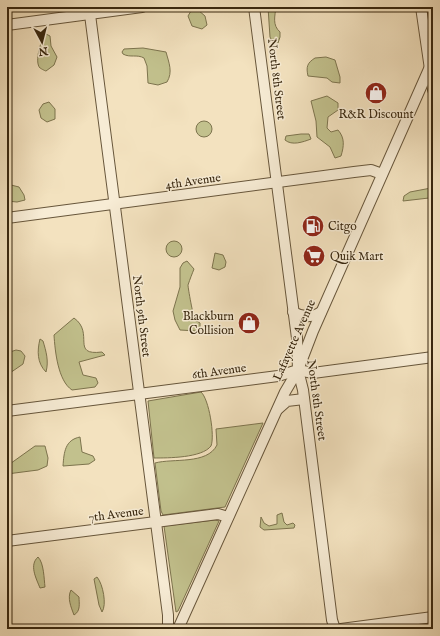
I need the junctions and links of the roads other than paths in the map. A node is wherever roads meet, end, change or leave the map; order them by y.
1 (142, 7) edge
2 (254, 7) edge
3 (421, 7) edge
4 (90, 10) edge
5 (7, 24) edge
6 (431, 64) edge
7 (433, 90) edge
8 (382, 174) junction
9 (277, 182) junction
10 (115, 204) junction
11 (7, 218) edge
12 (293, 312) junction
13 (321, 312) junction
14 (433, 357) edge
15 (298, 370) junction
16 (140, 394) junction
17 (304, 399) junction
18 (7, 411) edge
19 (276, 412) junction
20 (228, 517) junction
21 (156, 522) junction
22 (7, 541) edge
23 (433, 617) edge
24 (168, 629) edge
25 (178, 629) edge
26 (335, 629) edge
27 (341, 629) edge

1 - 4 street
2 - 9 street, North 8th Street
3 - 6 street
4 - 5 street
4 - 10 street, North 9th Street
6 - 7 street
6 - 8 street, Lafayette Avenue
8 - 9 street, 4th Avenue
8 - 13 street, Lafayette Avenue
9 - 10 street, 4th Avenue
9 - 12 street, North 8th Street
10 - 11 street, 4th Avenue
10 - 16 street, North 9th Street
12 - 13 street
12 - 15 street, North 8th Street
13 - 15 street, Lafayette Avenue
14 - 15 street, 6th Avenue
15 - 16 street, 6th Avenue
15 - 17 street, North 8th Street
15 - 19 street, Lafayette Avenue
16 - 18 street, 6th Avenue
16 - 21 street, North 9th Street
17 - 19 street
17 - 26 street, North 8th Street
19 - 20 street, Lafayette Avenue
20 - 21 street, 7th Avenue
20 - 25 street, Lafayette Avenue
21 - 22 street, 7th Avenue
21 - 24 street, North 9th Street
23 - 27 street

